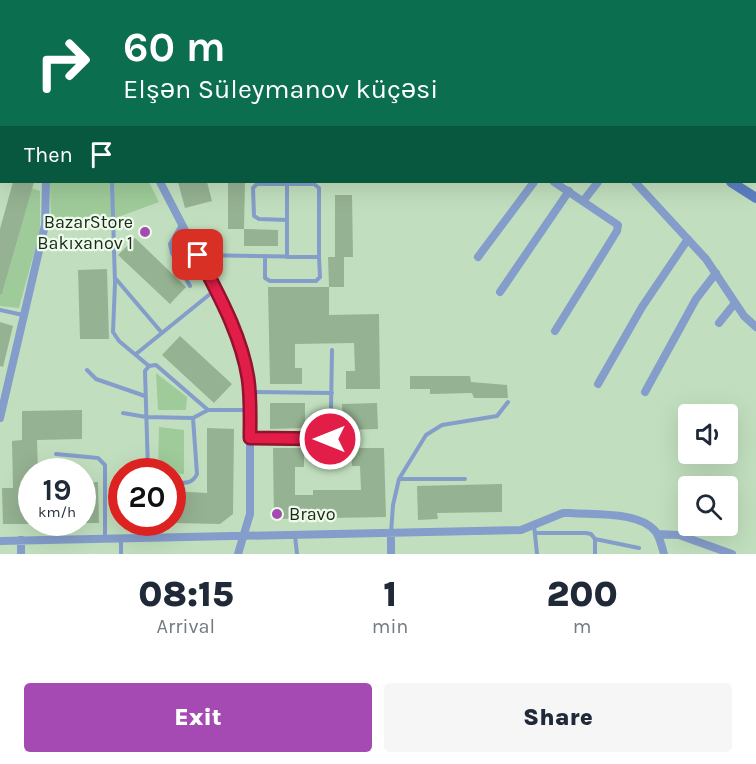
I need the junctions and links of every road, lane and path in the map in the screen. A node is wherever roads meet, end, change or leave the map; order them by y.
1 (46, 183) edge
2 (112, 183) edge
3 (161, 183) edge
4 (533, 183) edge
5 (556, 183) edge
6 (597, 183) edge
7 (636, 183) edge
8 (734, 183) edge
9 (287, 184) junction
10 (569, 191) junction
11 (756, 196) edge
12 (584, 200) junction
13 (287, 220) junction
14 (182, 224) junction
15 (688, 239) junction
16 (198, 255) junction
17 (265, 256) junction
18 (287, 257) junction
19 (319, 257) junction
20 (478, 257) dead end
21 (716, 273) junction
22 (115, 277) junction
23 (190, 286) dead end
24 (215, 290) junction
25 (500, 292) dead end
26 (735, 303) junction
27 (0, 310) edge
28 (24, 316) junction
29 (719, 323) dead end
30 (756, 327) edge
31 (555, 331) dead end
32 (162, 333) junction
33 (332, 350) dead end
34 (136, 354) junction
35 (149, 366) junction
36 (87, 370) dead end
37 (598, 384) dead end
38 (249, 392) junction
39 (645, 392) dead end
40 (332, 393) junction
41 (146, 396) junction
42 (508, 402) dead end
43 (208, 410) junction
44 (250, 410) junction
45 (123, 413) dead end
46 (146, 417) junction
47 (0, 418) edge
48 (194, 418) junction
49 (250, 438) junction
50 (330, 439) junction
51 (56, 454) dead end
52 (148, 458) edge
53 (330, 467) dead end
54 (399, 479) junction
55 (465, 479) dead end
56 (186, 483) edge
57 (535, 529) junction
58 (391, 534) junction
59 (658, 534) junction
60 (244, 536) junction
61 (295, 536) junction
62 (121, 538) junction
63 (105, 539) junction
64 (596, 539) junction
65 (21, 540) junction
66 (0, 541) edge
67 (639, 548) dead end
68 (21, 554) edge
69 (121, 554) edge
70 (238, 554) edge
71 (297, 554) edge
72 (391, 554) edge
73 (537, 554) edge
74 (595, 554) edge
75 (664, 554) edge
76 (732, 554) edge

1 - 28 street
2 - 22 lane
3 - 14 street
4 - 20 street
5 - 10 street
6 - 12 street
7 - 15 street
8 - 11 main road
9 - 13 lane
9 - 13 lane
9 - 19 lane
10 - 12 street
10 - 25 street
12 - 31 street
13 - 18 lane
14 - 16 street
14 - 23 lane
15 - 21 street
15 - 37 street
16 - 17 lane
16 - 24 street
17 - 18 lane
17 - 19 lane
18 - 19 lane
21 - 26 street
21 - 39 street
22 - 32 lane
22 - 34 lane
24 - 32 lane
24 - 38 street
26 - 29 street
26 - 30 street
27 - 28 lane
28 - 47 street
32 - 34 lane
33 - 40 lane
34 - 35 lane
35 - 41 lane
35 - 43 lane
36 - 41 lane
38 - 40 lane
38 - 44 street
40 - 50 lane
41 - 46 lane
42 - 54 lane
43 - 44 lane
43 - 48 lane
44 - 49 street
45 - 46 lane
46 - 48 lane
46 - 52 lane
48 - 56 lane
49 - 50 lane
49 - 60 street
50 - 53 lane
51 - 63 lane
54 - 55 lane
54 - 58 lane
57 - 58 street
57 - 59 street
57 - 64 lane
57 - 73 lane
58 - 61 street
58 - 72 street
59 - 75 street
59 - 76 street
60 - 61 street
60 - 62 street
60 - 70 street
61 - 71 lane
62 - 63 street
62 - 69 lane
63 - 65 street
64 - 67 lane
64 - 74 lane
65 - 66 street
65 - 68 street

